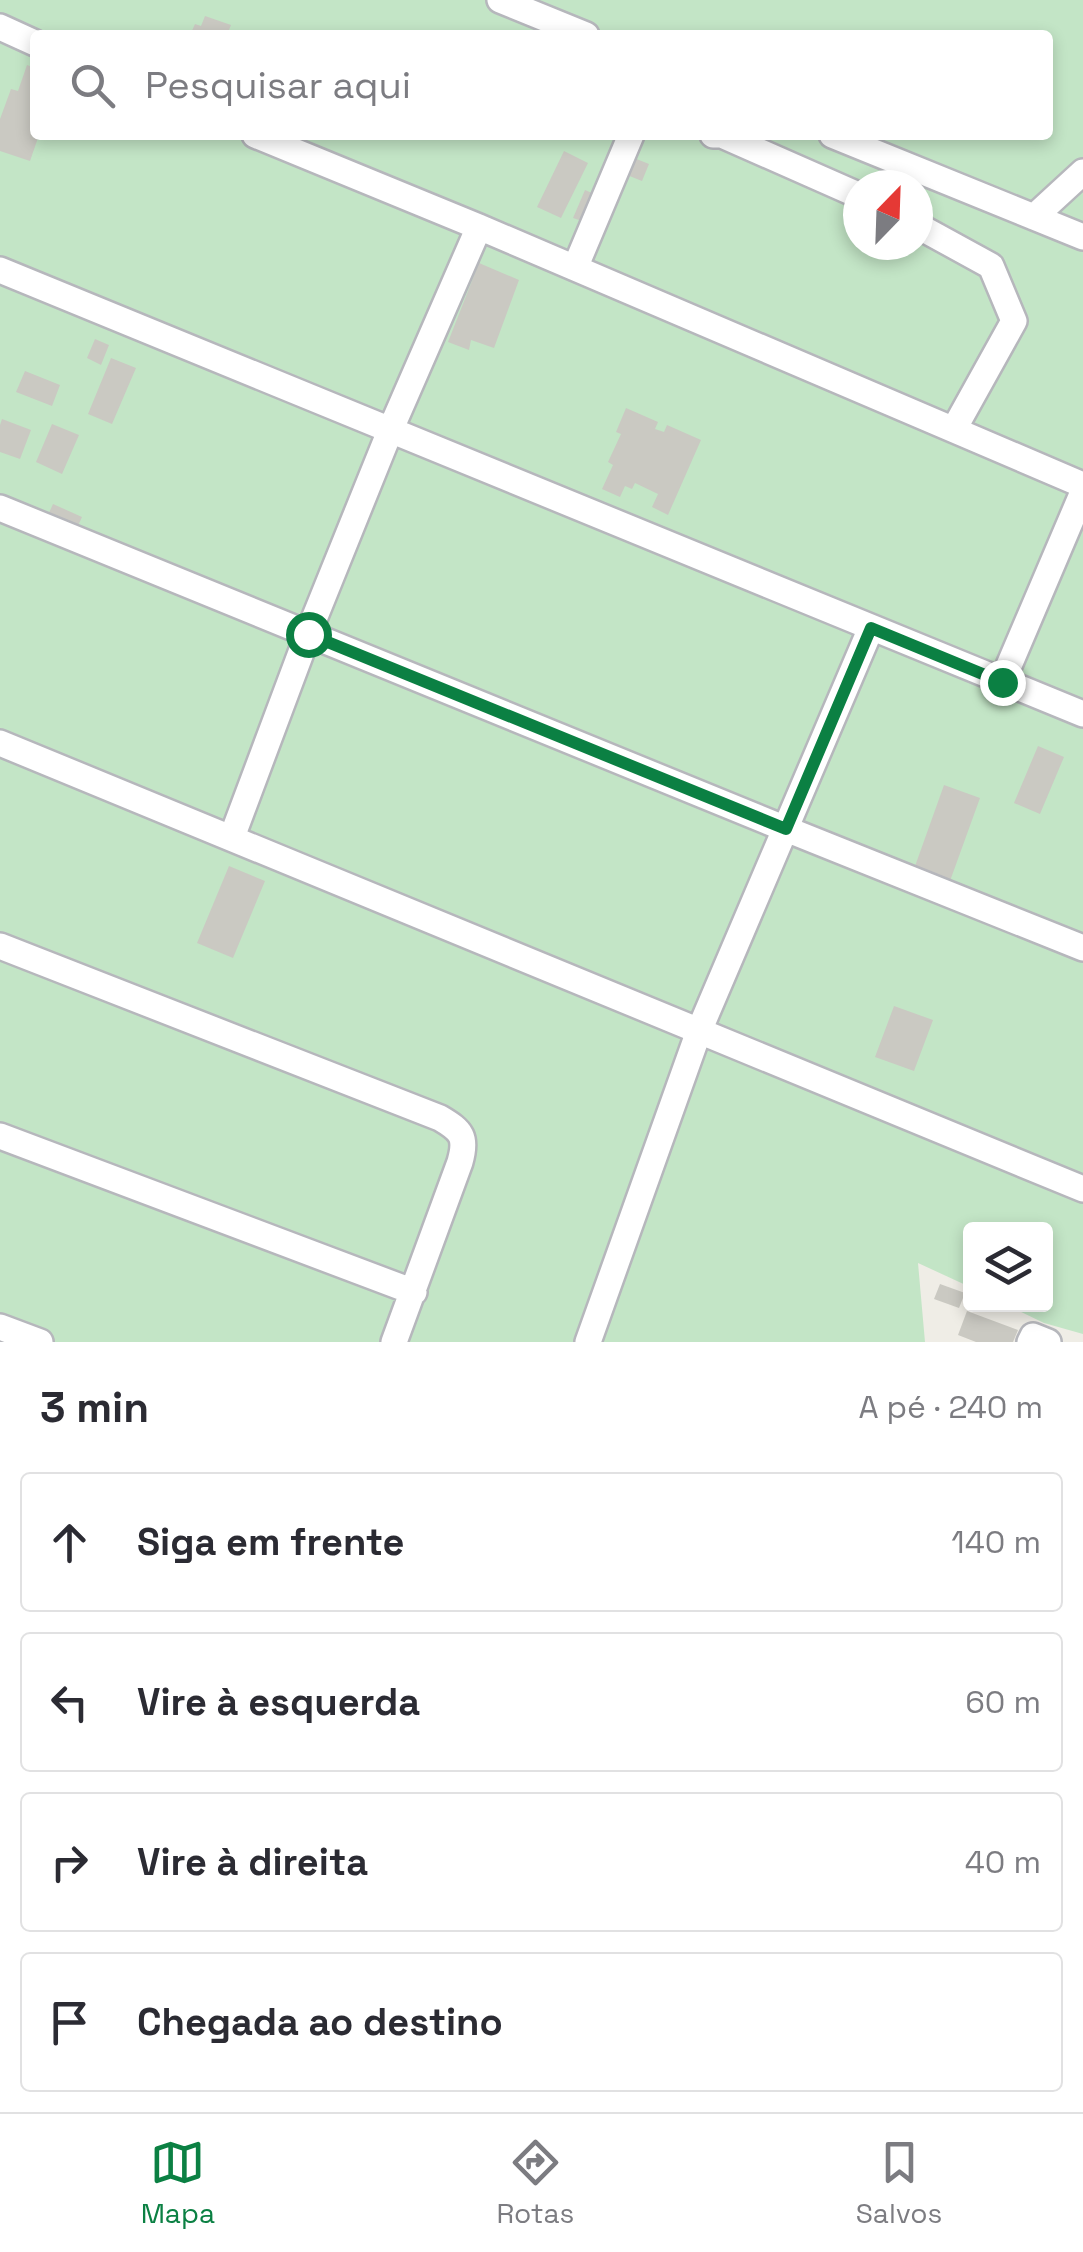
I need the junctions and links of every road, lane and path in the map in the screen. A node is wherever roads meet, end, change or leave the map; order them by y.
1 (500, 0) edge
2 (0, 28) edge
3 (574, 30) edge
4 (30, 41) edge
5 (267, 140) edge
6 (629, 140) edge
7 (731, 140) edge
8 (844, 140) edge
9 (1083, 172) edge
10 (843, 188) edge
11 (1034, 217) junction
12 (479, 227) junction
13 (933, 234) edge
14 (1083, 237) edge
15 (575, 268) junction
16 (0, 270) edge
17 (954, 430) junction
18 (390, 432) junction
19 (1083, 485) edge
20 (1083, 492) edge
21 (0, 508) edge
22 (871, 628) junction
23 (308, 634) junction
24 (1002, 682) junction
25 (1083, 714) edge
26 (0, 744) edge
27 (786, 829) junction
28 (232, 837) junction
29 (0, 946) edge
30 (1083, 948) edge
31 (699, 1030) junction
32 (0, 1136) edge
33 (1083, 1190) edge
34 (414, 1292) junction
35 (0, 1327) edge
36 (40, 1342) edge
37 (394, 1342) edge
38 (588, 1342) edge
39 (1030, 1342) edge
40 (1048, 1342) edge

1 - 3 street
2 - 4 street
5 - 12 street
6 - 15 street
7 - 10 street
8 - 11 street
9 - 11 street
11 - 14 street
12 - 15 street
12 - 18 street
13 - 17 street
15 - 17 street
16 - 18 street
17 - 19 street
18 - 22 street
18 - 23 street
20 - 24 street
21 - 23 street
22 - 24 street
22 - 27 street
23 - 27 street
23 - 28 street
24 - 25 street
26 - 28 street
27 - 30 street
27 - 31 street
28 - 31 street
29 - 34 street
31 - 33 street
31 - 38 street
32 - 34 street
34 - 37 street
35 - 36 street
39 - 40 street

